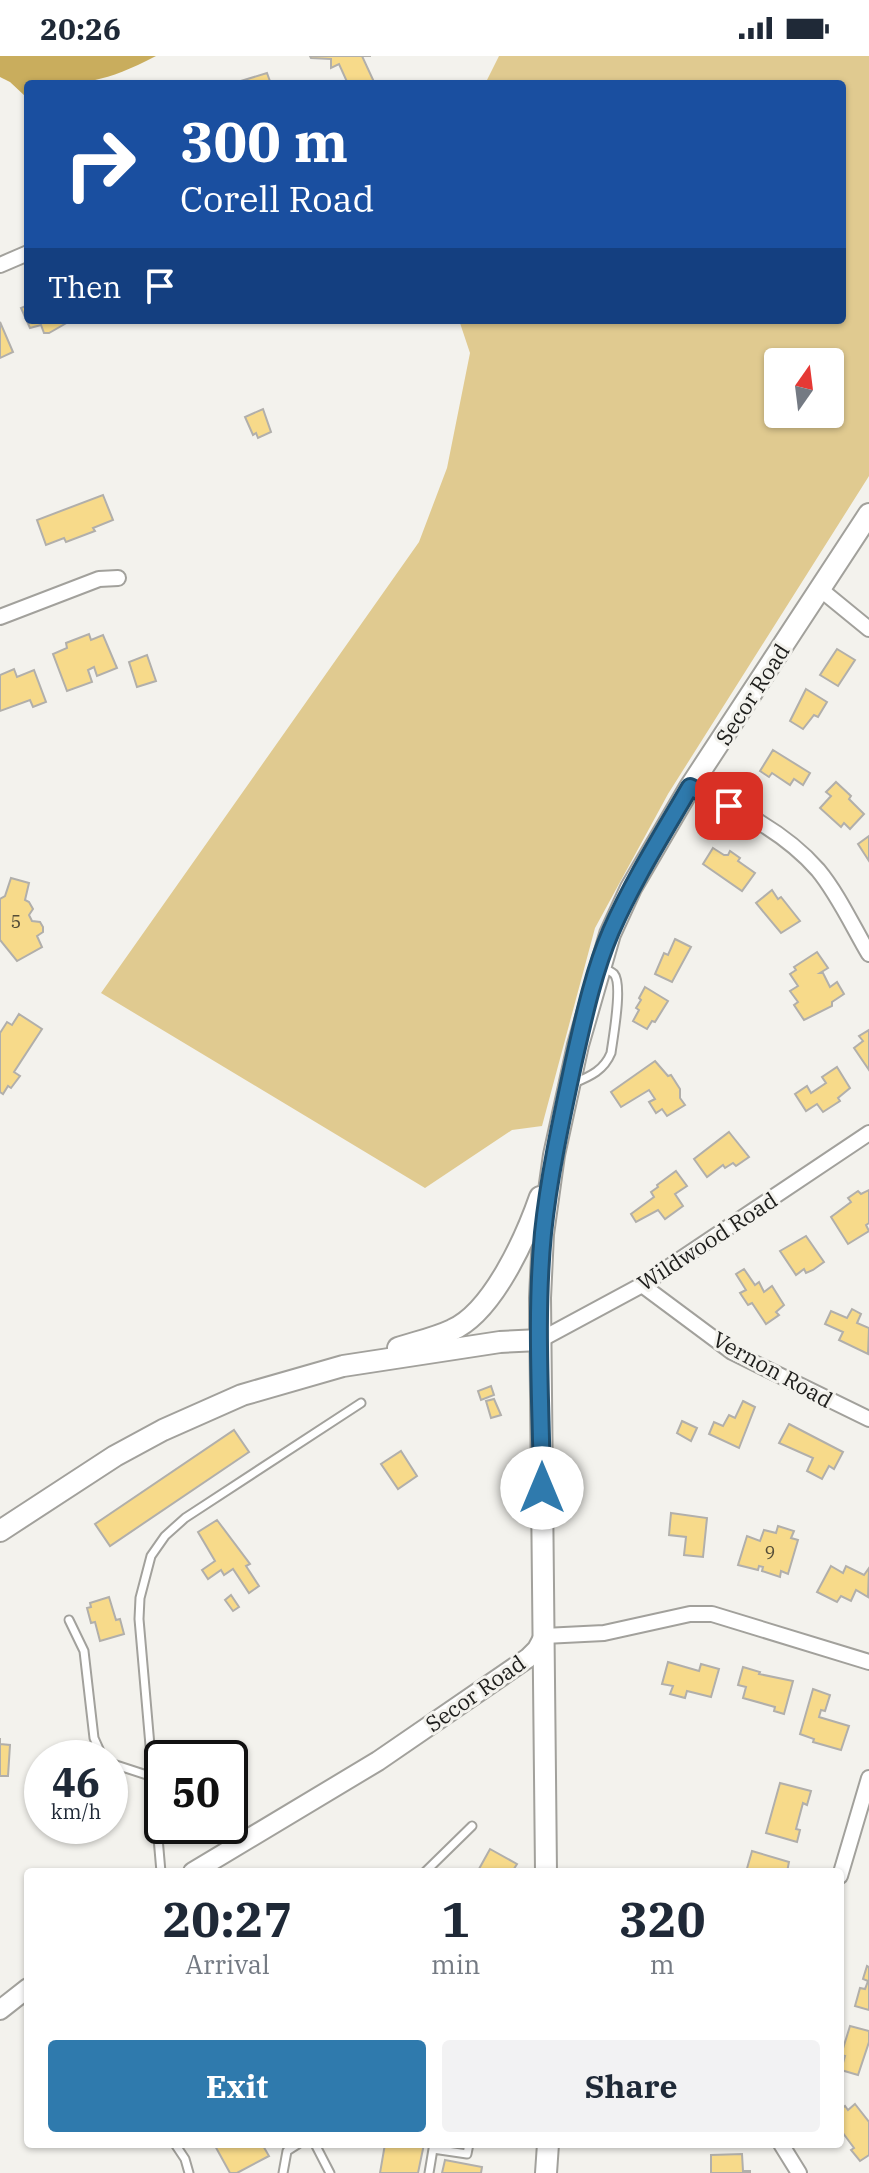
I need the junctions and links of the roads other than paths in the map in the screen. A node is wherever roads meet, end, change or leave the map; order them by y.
1 (24, 255) edge
2 (0, 265) edge
3 (869, 514) edge
4 (118, 578) dead end
5 (820, 589) junction
6 (0, 617) edge
7 (869, 629) edge
8 (690, 787) junction
9 (869, 954) edge
10 (599, 966) junction
11 (569, 1086) junction
12 (869, 1133) edge
13 (554, 1155) junction
14 (642, 1285) junction
15 (540, 1340) junction
16 (343, 1366) junction
17 (361, 1403) dead end
18 (869, 1419) edge
19 (0, 1531) edge
20 (69, 1620) dead end
21 (544, 1636) junction
22 (869, 1662) edge
23 (95, 1740) edge
24 (150, 1740) edge
25 (869, 1778) edge
26 (472, 1826) dead end
27 (159, 1844) edge
28 (161, 1868) edge
29 (200, 1868) edge
30 (429, 1868) edge
31 (546, 1868) edge
32 (842, 1868) edge
33 (24, 1991) edge
34 (0, 2010) edge
35 (178, 2148) edge
36 (292, 2148) edge
37 (317, 2148) edge
38 (468, 2148) edge
39 (548, 2148) edge
40 (783, 2148) edge
41 (189, 2173) edge
42 (283, 2173) edge
43 (330, 2173) edge
44 (429, 2173) edge
45 (546, 2173) edge
46 (799, 2173) edge

1 - 2 street
3 - 5 main road, Secor Road
4 - 6 street
5 - 7 street
5 - 8 main road, Secor Road
8 - 9 street
8 - 10 main road, Secor Road
10 - 11 main road, Secor Road
10 - 11 lane
11 - 13 main road, Secor Road
12 - 14 street, Wildwood Road
13 - 15 main road, Secor Road
13 - 16 main road
14 - 15 street, Wildwood Road
14 - 18 street, Vernon Road
15 - 16 main road
15 - 21 main road, Secor Road
16 - 19 main road
17 - 24 lane
20 - 23 lane
21 - 22 street
21 - 29 street, Secor Road
21 - 31 main road
25 - 32 street
26 - 30 lane
27 - 28 lane
33 - 34 street
35 - 41 lane
36 - 42 lane
37 - 43 lane
38 - 44 lane
39 - 45 main road
40 - 46 street

